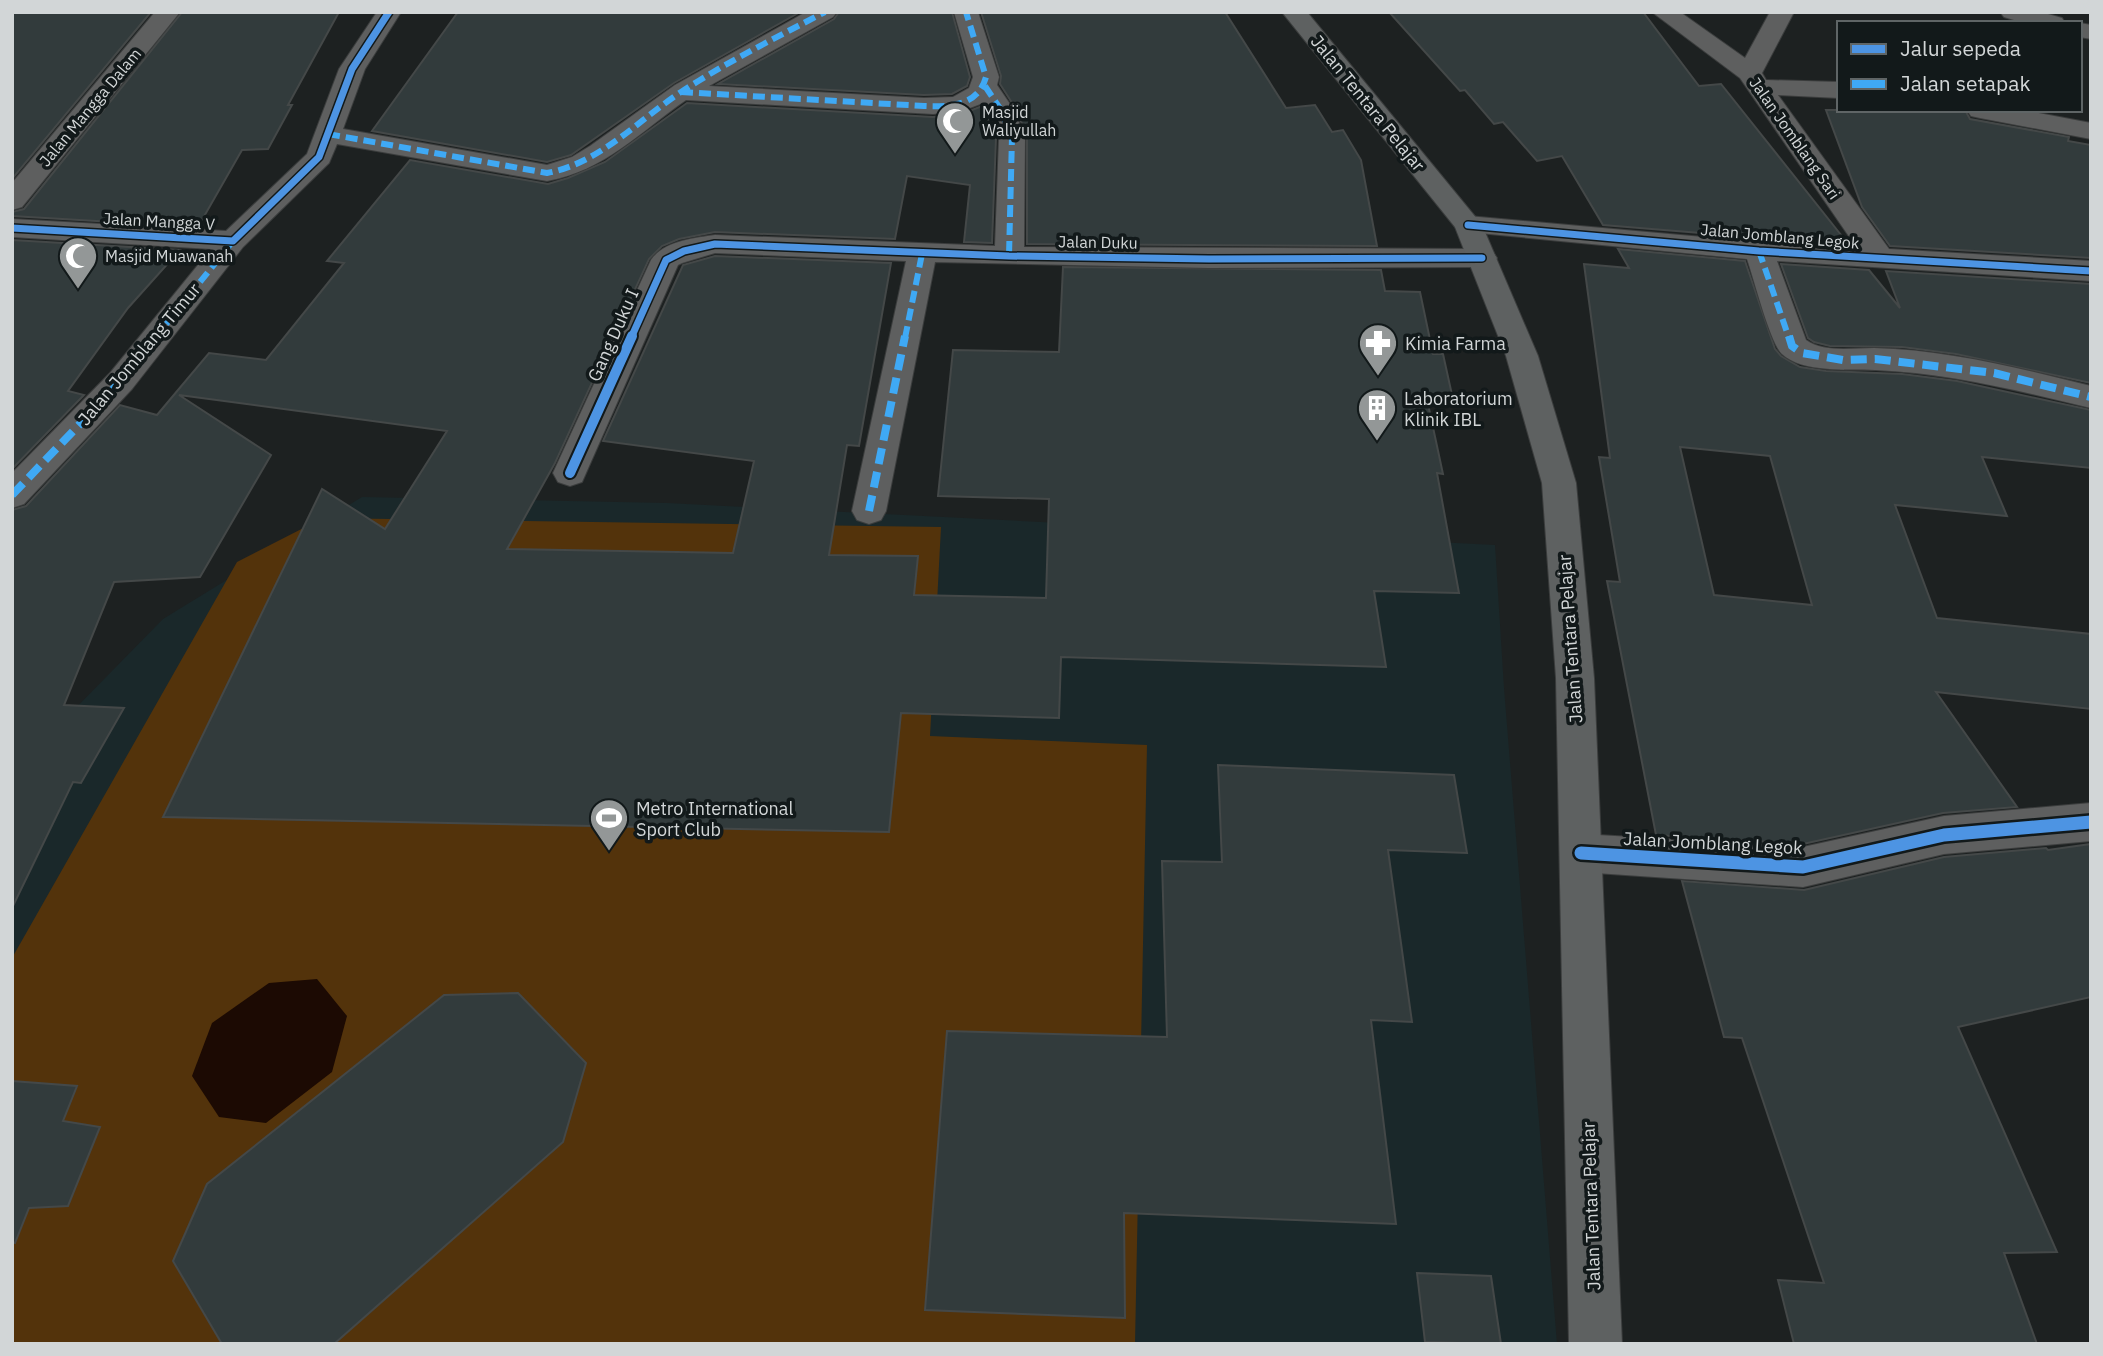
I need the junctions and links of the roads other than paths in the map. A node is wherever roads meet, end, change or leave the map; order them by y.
1 (168, 12) edge
2 (388, 12) edge
3 (825, 12) edge
4 (966, 12) edge
5 (1294, 12) edge
6 (1664, 12) edge
7 (1782, 12) edge
8 (2012, 12) edge
9 (2046, 21) edge
10 (1755, 80) junction
11 (985, 86) junction
12 (1837, 90) edge
13 (681, 92) junction
14 (1991, 112) edge
15 (2091, 131) edge
16 (328, 134) junction
17 (12, 201) edge
18 (12, 228) edge
19 (233, 241) junction
20 (1475, 241) junction
21 (715, 244) joint
22 (1759, 251) junction
23 (922, 254) junction
24 (1009, 256) junction
25 (1881, 260) junction
26 (2091, 271) edge
27 (2091, 397) edge
28 (570, 473) dead end
29 (12, 495) edge
30 (869, 511) dead end
31 (2091, 822) edge
32 (1581, 853) junction
33 (1596, 1344) edge

1 - 17 street, Jalan Mangga Dalam
2 - 16 street, Jalan Mangga V
3 - 13 street
4 - 11 street
5 - 20 main road, Jalan Tentara Pelajar
6 - 10 street
7 - 10 street, Jalan Jomblang Sari
8 - 9 street
10 - 12 street
10 - 25 street, Jalan Jomblang Sari
11 - 13 street
11 - 24 street
13 - 16 street
14 - 15 street
16 - 19 street, Jalan Mangga V
18 - 19 street, Jalan Mangga V
19 - 29 street, Jalan Jomblang Timur
20 - 22 street, Jalan Jomblang Legok
20 - 24 street, Jalan Duku
20 - 32 main road, Jalan Tentara Pelajar
21 - 23 street, Jalan Duku
21 - 28 street, Gang Duku I
22 - 25 street, Jalan Jomblang Legok
22 - 27 street, Jalan Jomblang Legok
23 - 24 street, Jalan Duku
23 - 30 street
25 - 26 street, Jalan Jomblang Legok
31 - 32 street, Jalan Jomblang Legok
32 - 33 main road, Jalan Tentara Pelajar

